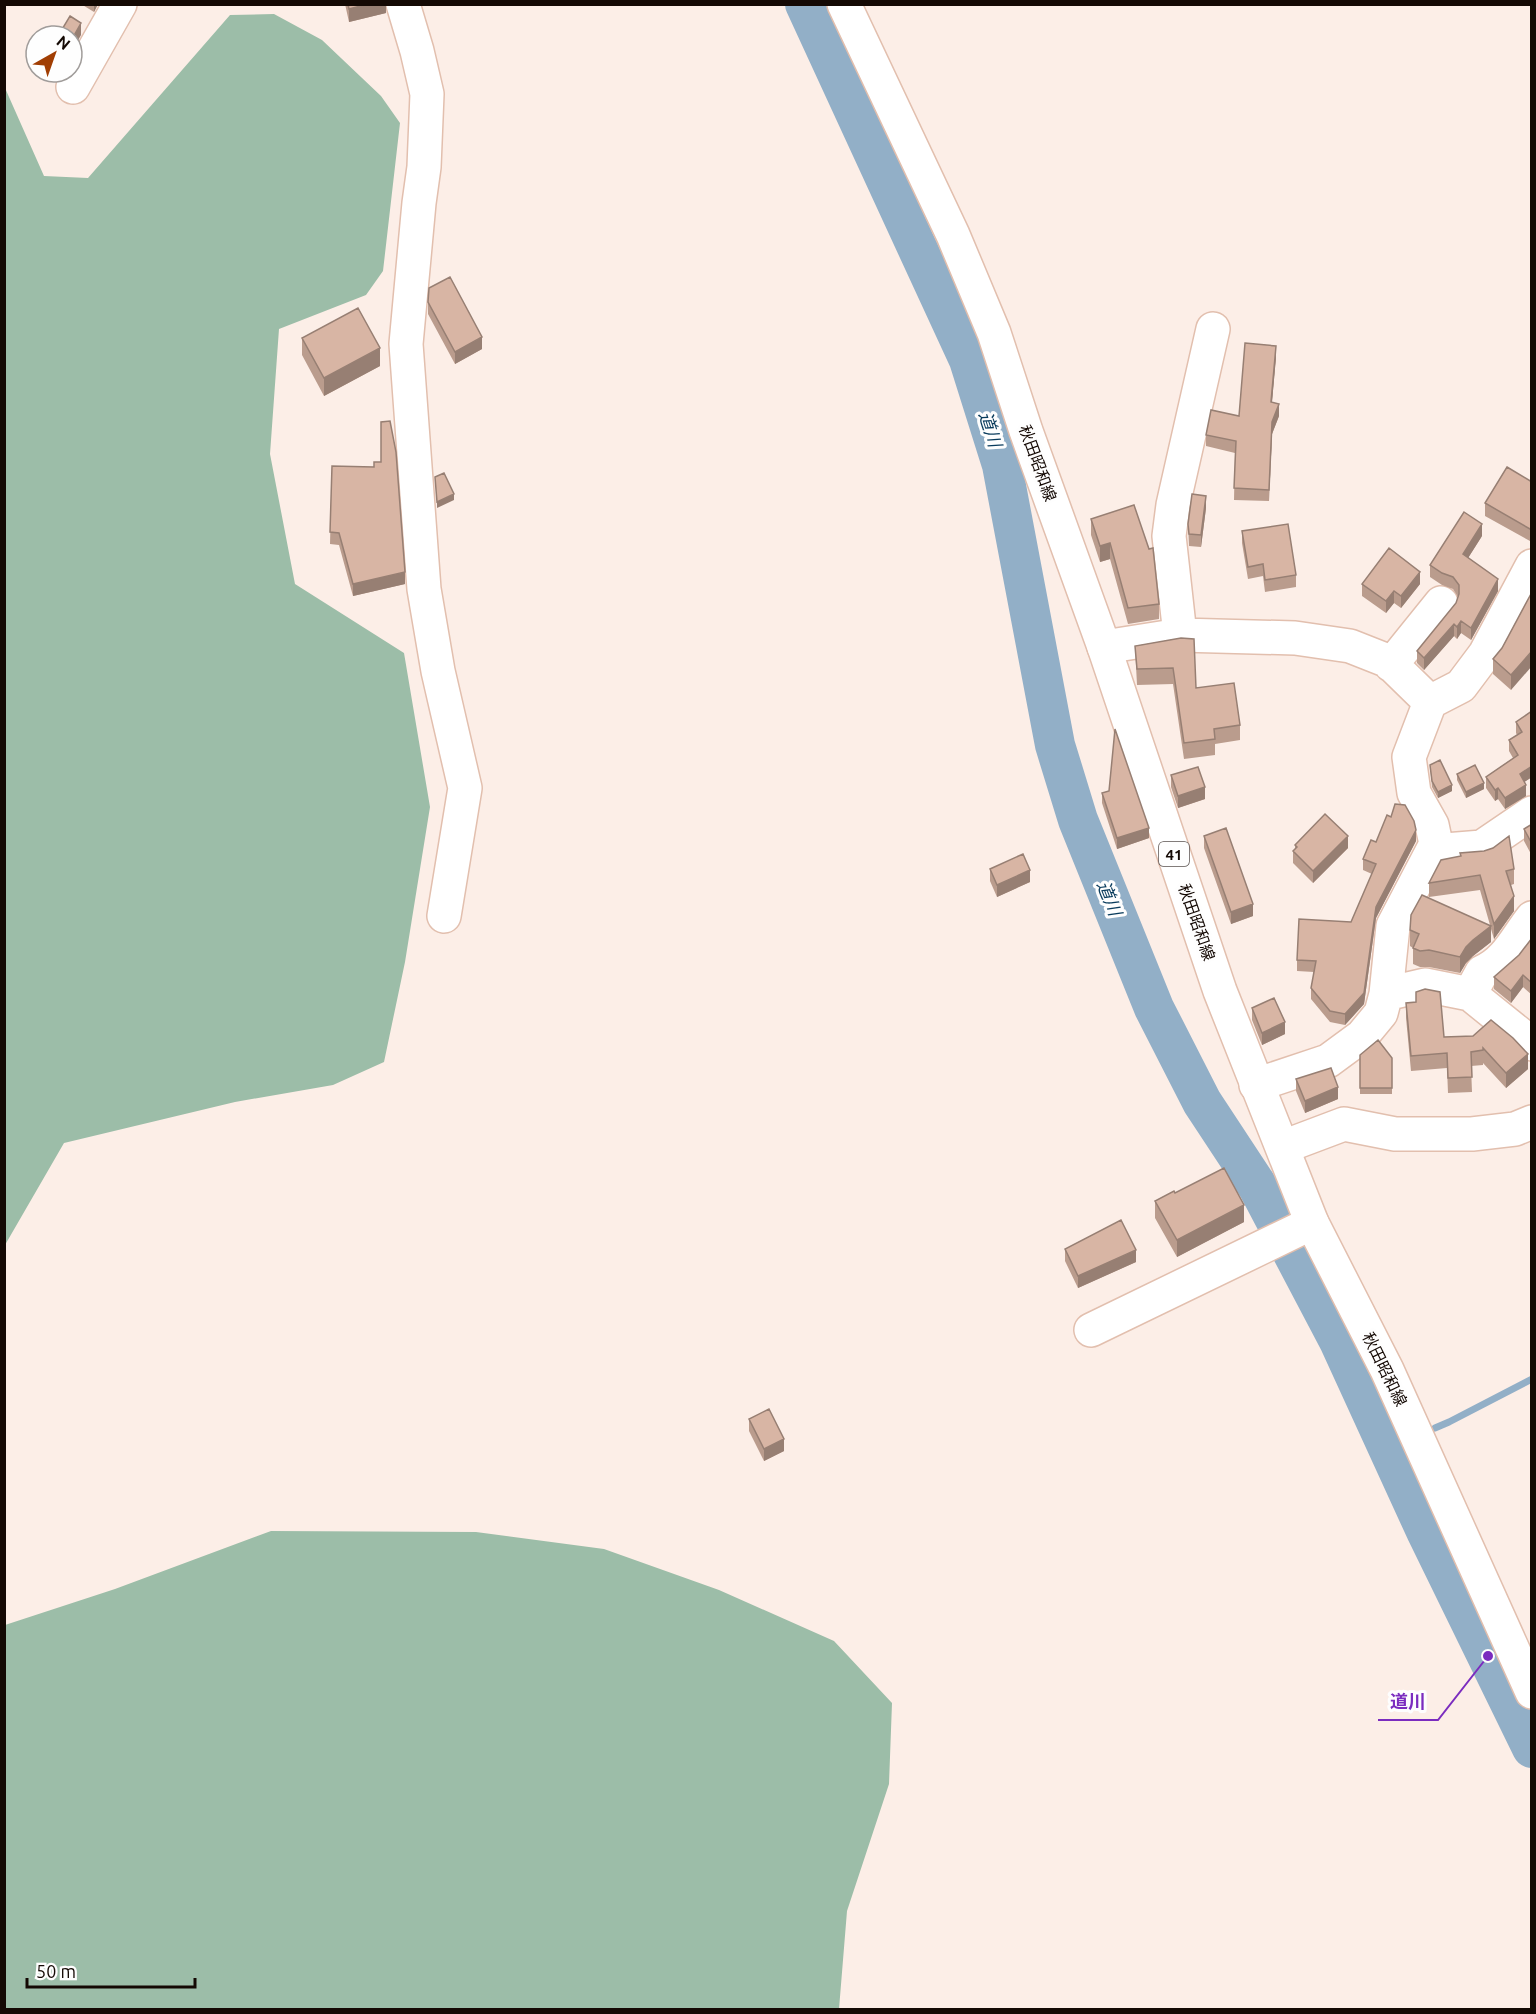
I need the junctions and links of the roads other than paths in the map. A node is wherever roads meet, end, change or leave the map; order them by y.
1 (120, 4) edge
2 (403, 4) edge
3 (843, 4) edge
4 (73, 87) dead end
5 (1213, 329) dead end
6 (1532, 566) edge
7 (1441, 603) dead end
8 (1180, 635) junction
9 (1104, 647) junction
10 (1391, 664) junction
11 (1430, 702) junction
12 (1532, 813) edge
13 (1433, 851) junction
14 (444, 916) dead end
15 (1532, 918) edge
16 (1386, 994) junction
17 (1470, 994) junction
18 (1532, 1044) edge
19 (1257, 1085) junction
20 (1532, 1122) edge
21 (1283, 1147) junction
22 (1312, 1223) junction
23 (1091, 1330) dead end
24 (1532, 1692) edge

1 - 4 street
2 - 14 street
3 - 9 street, 秋田昭和線 / 41
5 - 8 street
6 - 11 street
7 - 10 street
8 - 9 street
8 - 10 street
9 - 19 street, 秋田昭和線 / 41
10 - 11 street
11 - 13 street
12 - 13 street
13 - 16 street
15 - 17 street
16 - 17 street
16 - 19 street
17 - 18 street
19 - 21 street, 秋田昭和線 / 41
20 - 21 street
21 - 22 street, 秋田昭和線 / 41
22 - 23 street
22 - 24 street, 秋田昭和線 / 41

